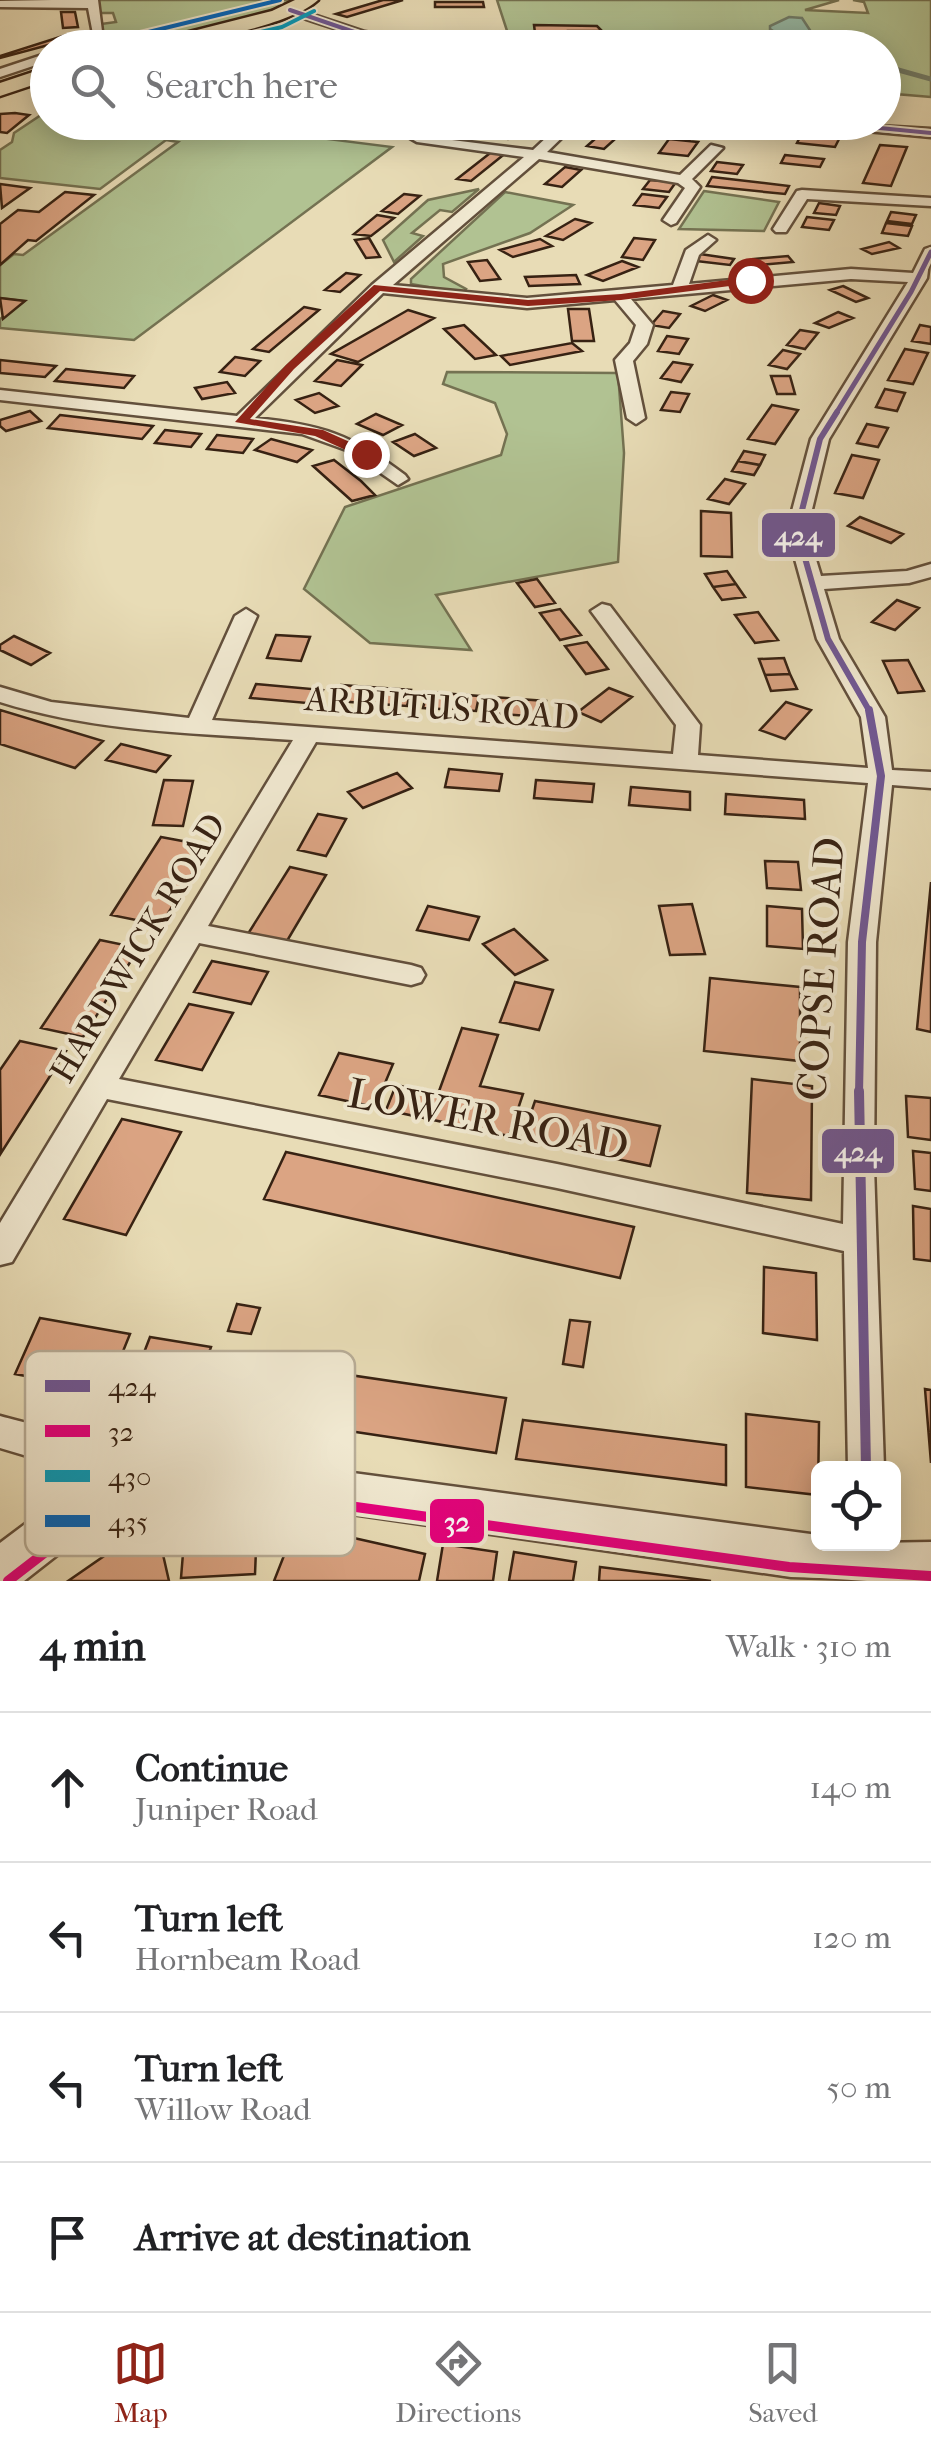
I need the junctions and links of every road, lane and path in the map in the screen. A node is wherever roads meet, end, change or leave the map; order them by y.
1 (308, 0) edge
2 (44, 1) edge
3 (92, 2) edge
4 (0, 4) edge
5 (290, 10) junction
6 (98, 30) edge
7 (209, 30) edge
8 (348, 30) edge
9 (30, 62) edge
10 (0, 73) edge
11 (30, 75) edge
12 (30, 79) edge
13 (0, 90) edge
14 (901, 130) edge
15 (931, 133) edge
16 (432, 140) edge
17 (553, 140) edge
18 (716, 148) dead end
19 (538, 154) junction
20 (808, 174) dead end
21 (683, 180) junction
22 (802, 194) junction
23 (931, 202) edge
24 (671, 220) dead end
25 (781, 229) dead end
26 (708, 240) dead end
27 (924, 276) edge
28 (378, 288) junction
29 (678, 290) junction
30 (621, 297) junction
31 (0, 395) edge
32 (636, 418) dead end
33 (241, 422) junction
34 (398, 479) dead end
35 (931, 570) edge
36 (810, 583) junction
37 (602, 611) dead end
38 (246, 616) dead end
39 (0, 694) edge
40 (198, 726) junction
41 (310, 734) junction
42 (685, 762) junction
43 (881, 776) junction
44 (931, 780) edge
45 (191, 932) junction
46 (411, 974) dead end
47 (98, 1086) junction
48 (859, 1241) junction
49 (0, 1252) edge
50 (0, 1432) edge
51 (25, 1439) edge
52 (866, 1461) edge
53 (355, 1494) edge
54 (25, 1552) edge
55 (872, 1552) edge
56 (931, 1564) edge
57 (0, 1571) edge

1 - 5 main road
2 - 3 street
2 - 4 street
3 - 6 street
5 - 7 main road
5 - 8 street
9 - 10 street
10 - 11 street
12 - 13 main road
14 - 15 street
16 - 19 street
17 - 19 street
18 - 21 street
19 - 21 street
19 - 28 street
20 - 22 street
21 - 24 street
22 - 23 street
22 - 25 street
26 - 29 street
27 - 29 street
27 - 36 street, COPSE ROAD
28 - 30 street
28 - 33 street
29 - 30 street
30 - 32 street
31 - 33 street
33 - 34 street
35 - 36 street
36 - 43 street, COPSE ROAD
37 - 42 street
38 - 40 street
39 - 40 street, ARBUTUS ROAD
40 - 41 street, ARBUTUS ROAD
41 - 42 street, ARBUTUS ROAD
41 - 45 street, HARDWICK ROAD
42 - 43 street, ARBUTUS ROAD
43 - 44 street, ARBUTUS ROAD
43 - 48 street, COPSE ROAD
45 - 46 street
45 - 47 street, HARDWICK ROAD
47 - 48 street, LOWER ROAD
47 - 49 street, HARDWICK ROAD
48 - 52 street, COPSE ROAD
50 - 51 street
53 - 55 street
54 - 57 street
55 - 56 street

